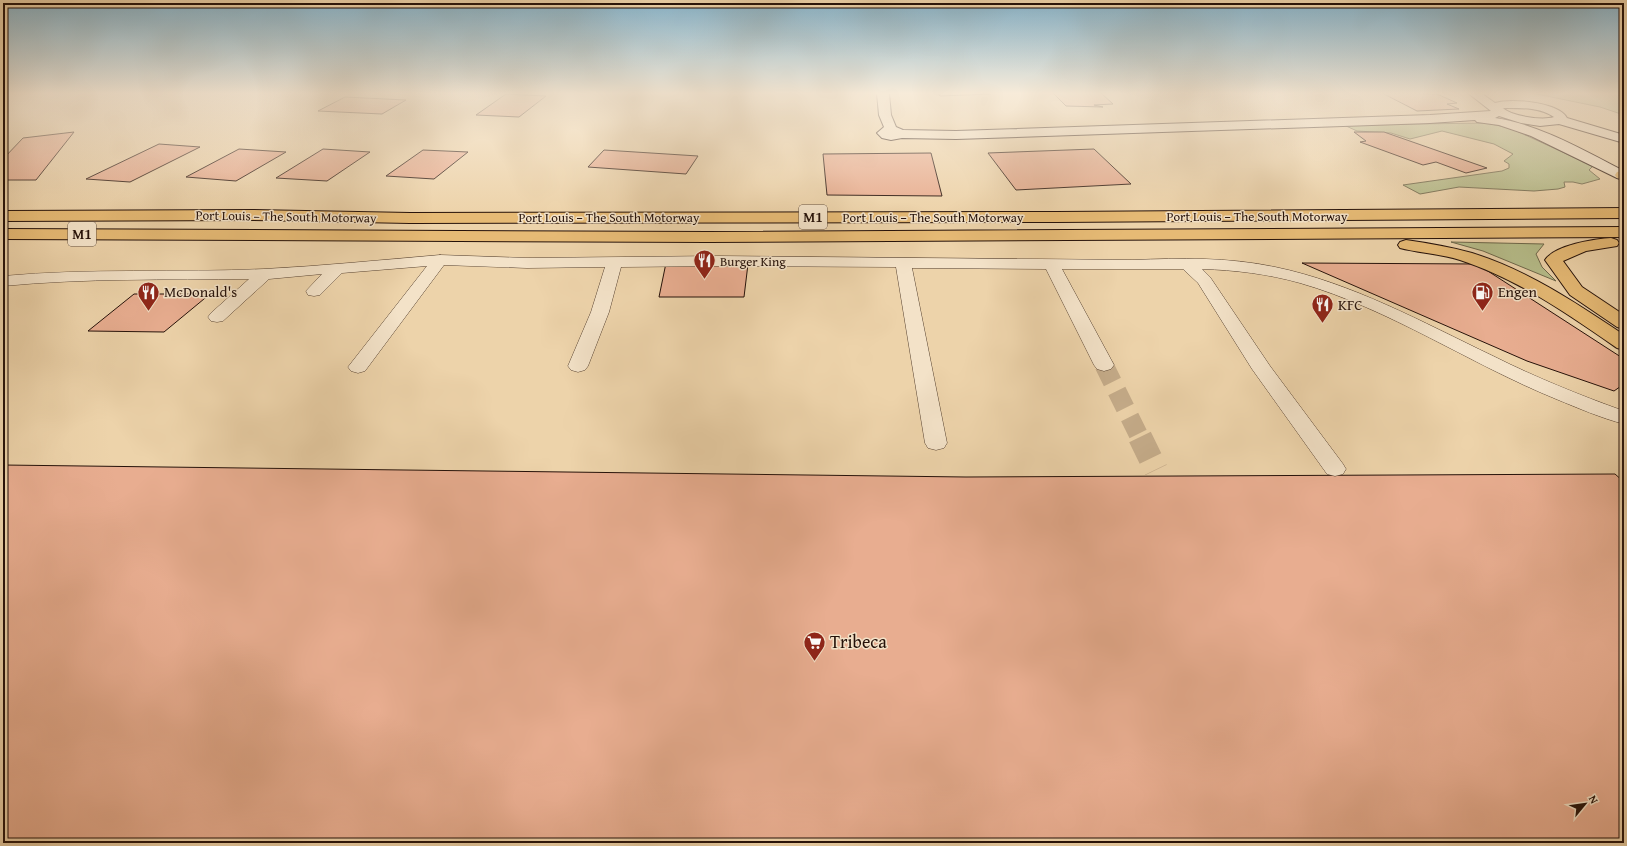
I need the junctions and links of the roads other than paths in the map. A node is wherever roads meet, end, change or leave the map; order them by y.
1 (906, 132) edge
2 (1026, 132) edge
3 (1531, 132) edge
4 (1542, 132) edge
5 (1569, 132) edge
6 (1599, 132) edge
7 (1581, 139) dead end
8 (1624, 139) edge
9 (1623, 174) edge
10 (1624, 201) edge
11 (3, 205) edge
12 (1624, 213) edge
13 (254, 215) junction
14 (3, 216) edge
15 (1193, 216) junction
16 (1624, 232) edge
17 (3, 235) edge
18 (1148, 235) junction
19 (1624, 243) edge
20 (440, 260) junction
21 (614, 263) junction
22 (903, 263) junction
23 (1051, 263) junction
24 (1187, 263) junction
25 (338, 268) junction
26 (264, 274) junction
27 (3, 281) edge
28 (314, 291) dead end
29 (217, 317) dead end
30 (1624, 323) edge
31 (1624, 344) edge
32 (578, 366) dead end
33 (1104, 366) tunnel mouth
34 (358, 367) dead end
35 (1517, 375) junction
36 (1624, 406) edge
37 (1624, 418) edge
38 (936, 443) dead end
39 (1335, 469) dead end

1 - 2 street
3 - 9 street
4 - 9 street
5 - 7 street
6 - 8 street
10 - 15 highway
11 - 13 highway
12 - 15 highway, Port Louis – The South Motorway / M1
13 - 14 highway, Port Louis – The South Motorway / M1
13 - 15 highway, Port Louis – The South Motorway / M1
16 - 18 highway, Port Louis – The South Motorway / M1
17 - 18 highway, Port Louis – The South Motorway / M1
18 - 31 highway
19 - 30 highway
20 - 21 street
20 - 25 street
20 - 34 street
21 - 22 street
21 - 32 street
22 - 23 street
22 - 38 street
23 - 24 street
23 - 33 street
24 - 35 street
24 - 39 street
25 - 26 street
25 - 28 street
26 - 27 street
26 - 29 street
35 - 36 street
35 - 37 street

